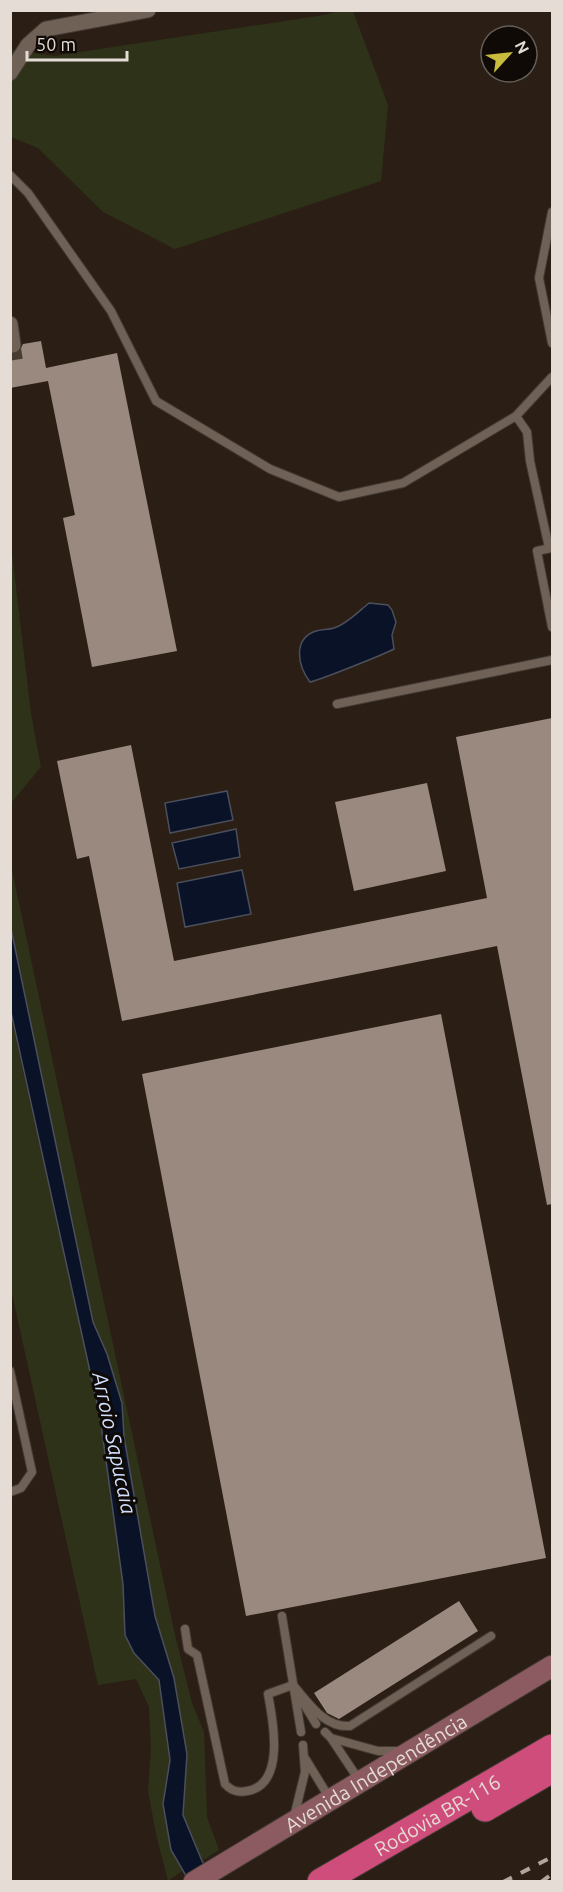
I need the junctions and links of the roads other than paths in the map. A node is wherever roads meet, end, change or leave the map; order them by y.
1 (148, 10) edge
2 (10, 73) edge
3 (10, 176) edge
4 (552, 212) edge
5 (10, 324) edge
6 (552, 343) edge
7 (14, 345) dead end
8 (552, 377) edge
9 (516, 416) junction
10 (550, 548) edge
11 (552, 627) edge
12 (552, 660) edge
13 (337, 704) dead end
14 (10, 1371) edge
15 (10, 1492) edge
16 (282, 1616) dead end
17 (185, 1629) dead end
18 (491, 1636) dead end
19 (552, 1666) edge
20 (293, 1684) junction
21 (316, 1724) dead end
22 (301, 1732) dead end
23 (303, 1745) dead end
24 (552, 1748) edge
25 (411, 1751) junction
26 (305, 1756) junction
27 (552, 1770) edge
28 (552, 1778) edge
29 (360, 1782) junction
30 (522, 1788) junction
31 (330, 1799) junction
32 (293, 1822) junction
33 (196, 1880) edge
34 (321, 1881) edge
35 (350, 1881) edge

1 - 2 street
3 - 9 lane
4 - 6 lane
5 - 7 street
8 - 9 lane
9 - 10 lane
10 - 11 lane
12 - 13 lane
14 - 15 lane
16 - 20 lane
17 - 20 lane
18 - 20 lane
19 - 25 main road, Avenida Independência
20 - 21 lane
20 - 22 lane
23 - 26 lane
24 - 34 highway, Rodovia BR-116
25 - 29 main road, Avenida Independência
25 - 29 lane
26 - 31 lane
26 - 32 lane
27 - 30 highway, Rodovia BR-116
28 - 30 main road, Rodovia BR-116
29 - 31 main road, Avenida Independência
30 - 35 highway, Rodovia BR-116
31 - 32 main road, Avenida Independência
32 - 33 main road, Avenida Independência

